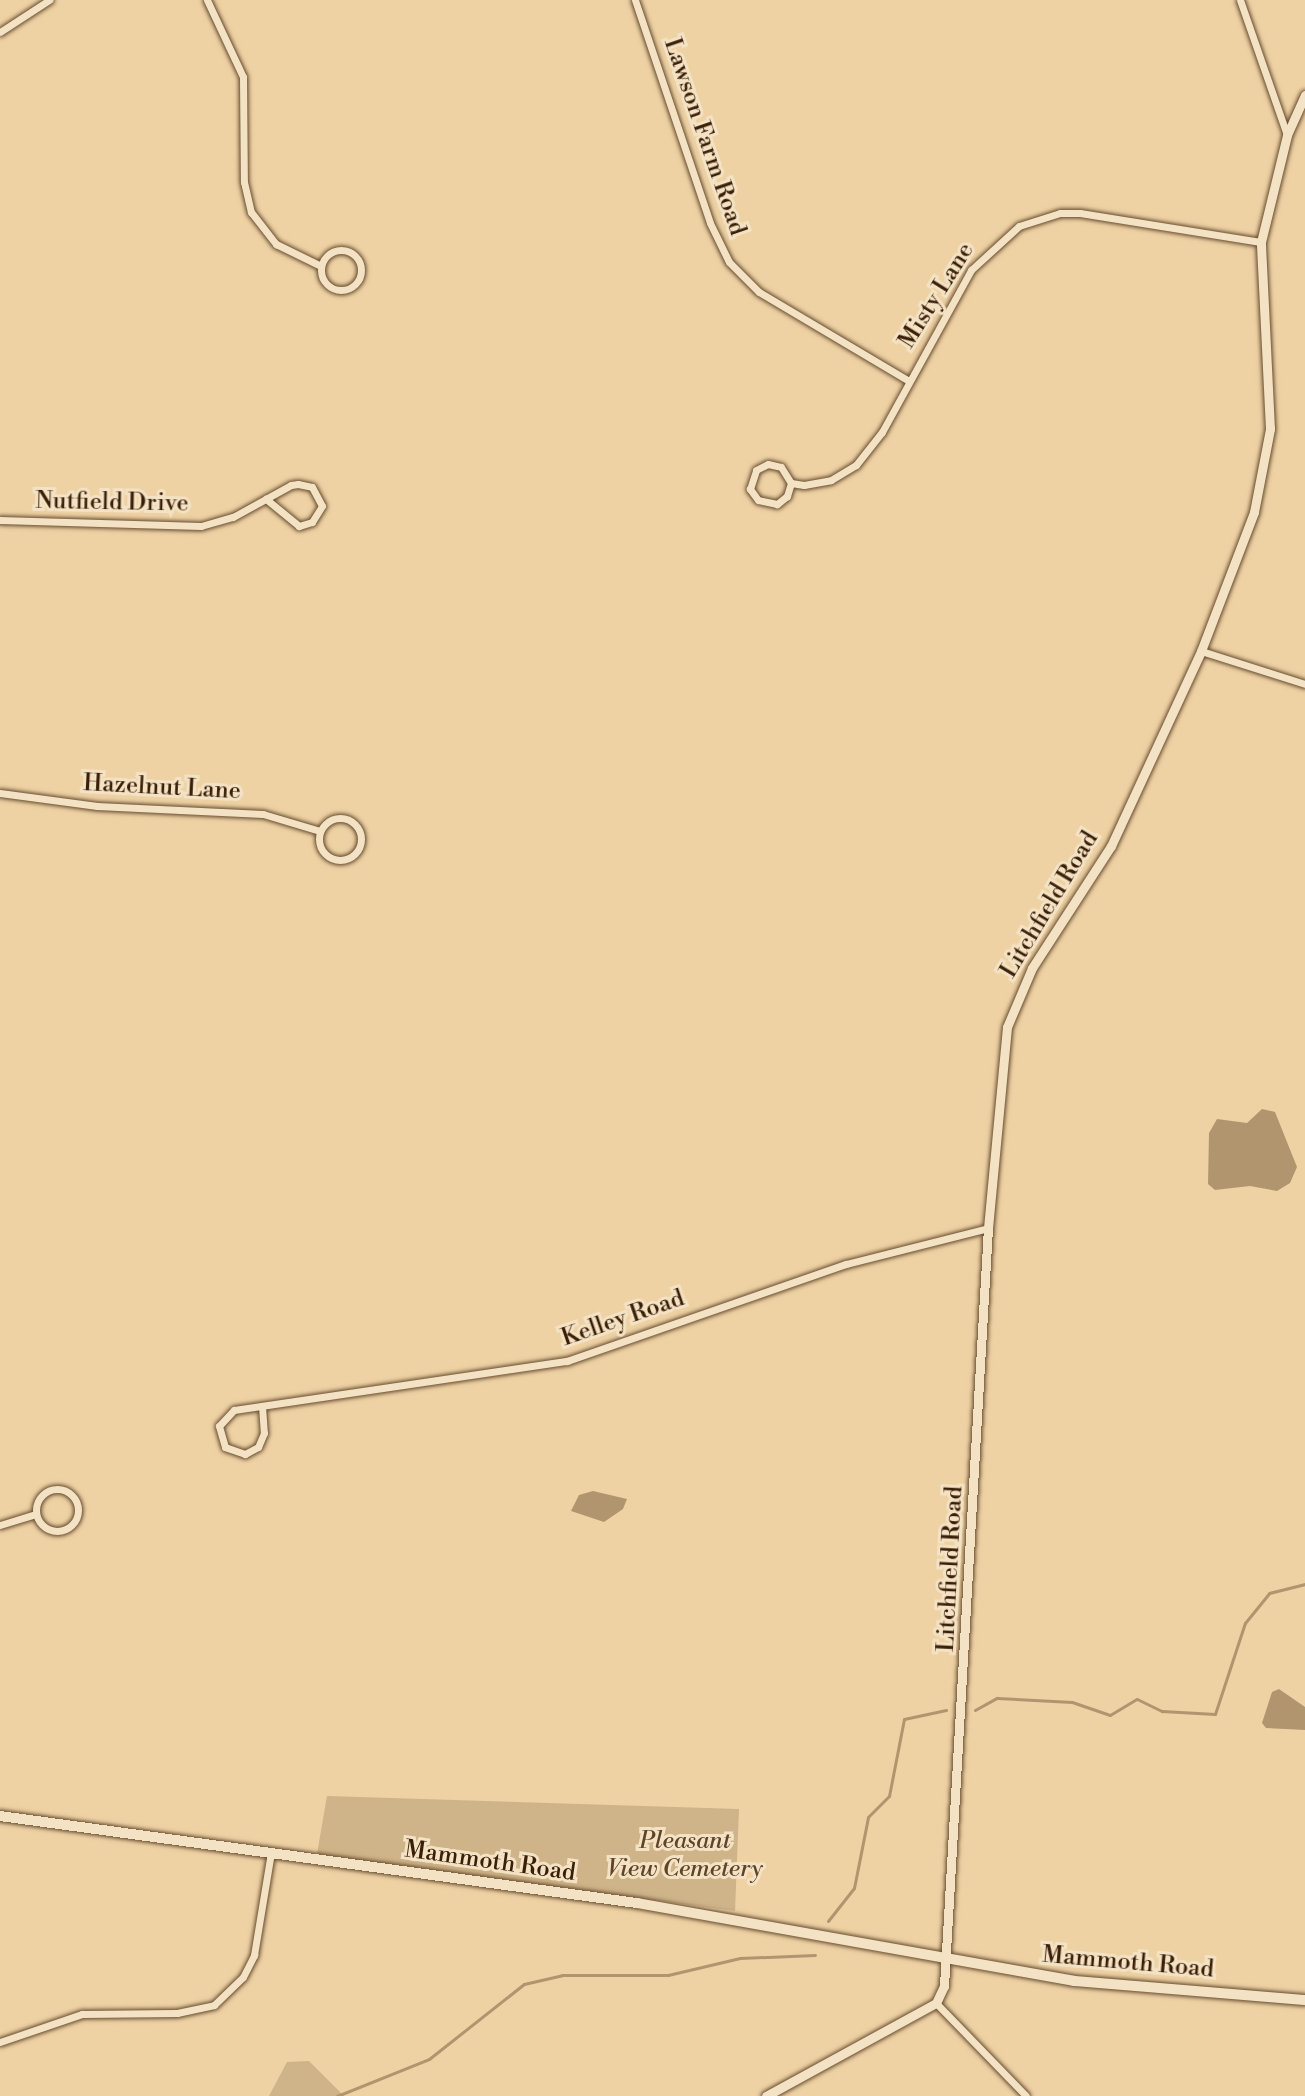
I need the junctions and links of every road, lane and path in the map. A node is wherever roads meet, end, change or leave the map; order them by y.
1 (49, 0) edge
2 (207, 0) edge
3 (635, 0) edge
4 (1240, 0) edge
5 (0, 32) edge
6 (1305, 95) edge
7 (1287, 135) junction
8 (1261, 242) junction
9 (321, 266) junction
10 (909, 381) junction
11 (791, 483) junction
12 (266, 499) junction
13 (0, 520) edge
14 (1201, 651) junction
15 (1305, 684) edge
16 (0, 793) edge
17 (320, 831) junction
18 (988, 1228) junction
19 (262, 1406) junction
20 (35, 1514) junction
21 (0, 1525) edge
22 (0, 1816) edge
23 (271, 1852) junction
24 (948, 1963) junction
25 (1305, 2000) edge
26 (936, 2003) junction
27 (0, 2042) edge
28 (766, 2096) edge
29 (1026, 2096) edge

1 - 5 street
2 - 9 street
3 - 10 street, Lawson Farm Road
4 - 7 street
6 - 7 street, Litchfield Road
7 - 8 street, Litchfield Road
8 - 10 street, Misty Lane
8 - 14 street, Litchfield Road
9 - 9 street
10 - 11 street, Misty Lane
11 - 11 street, Misty Lane
12 - 12 street, Nutfield Drive
12 - 13 street, Nutfield Drive
14 - 15 street
14 - 18 street, Litchfield Road
16 - 17 street, Hazelnut Lane
17 - 17 street, Hazelnut Lane
18 - 19 street, Kelley Road
18 - 24 street, Litchfield Road
19 - 19 street, Kelley Road
20 - 20 street
20 - 21 street
22 - 23 main road, Mammoth Road
23 - 24 main road, Mammoth Road
23 - 27 street
24 - 25 main road, Mammoth Road
24 - 26 street, Litchfield Road
26 - 28 street
26 - 29 street

